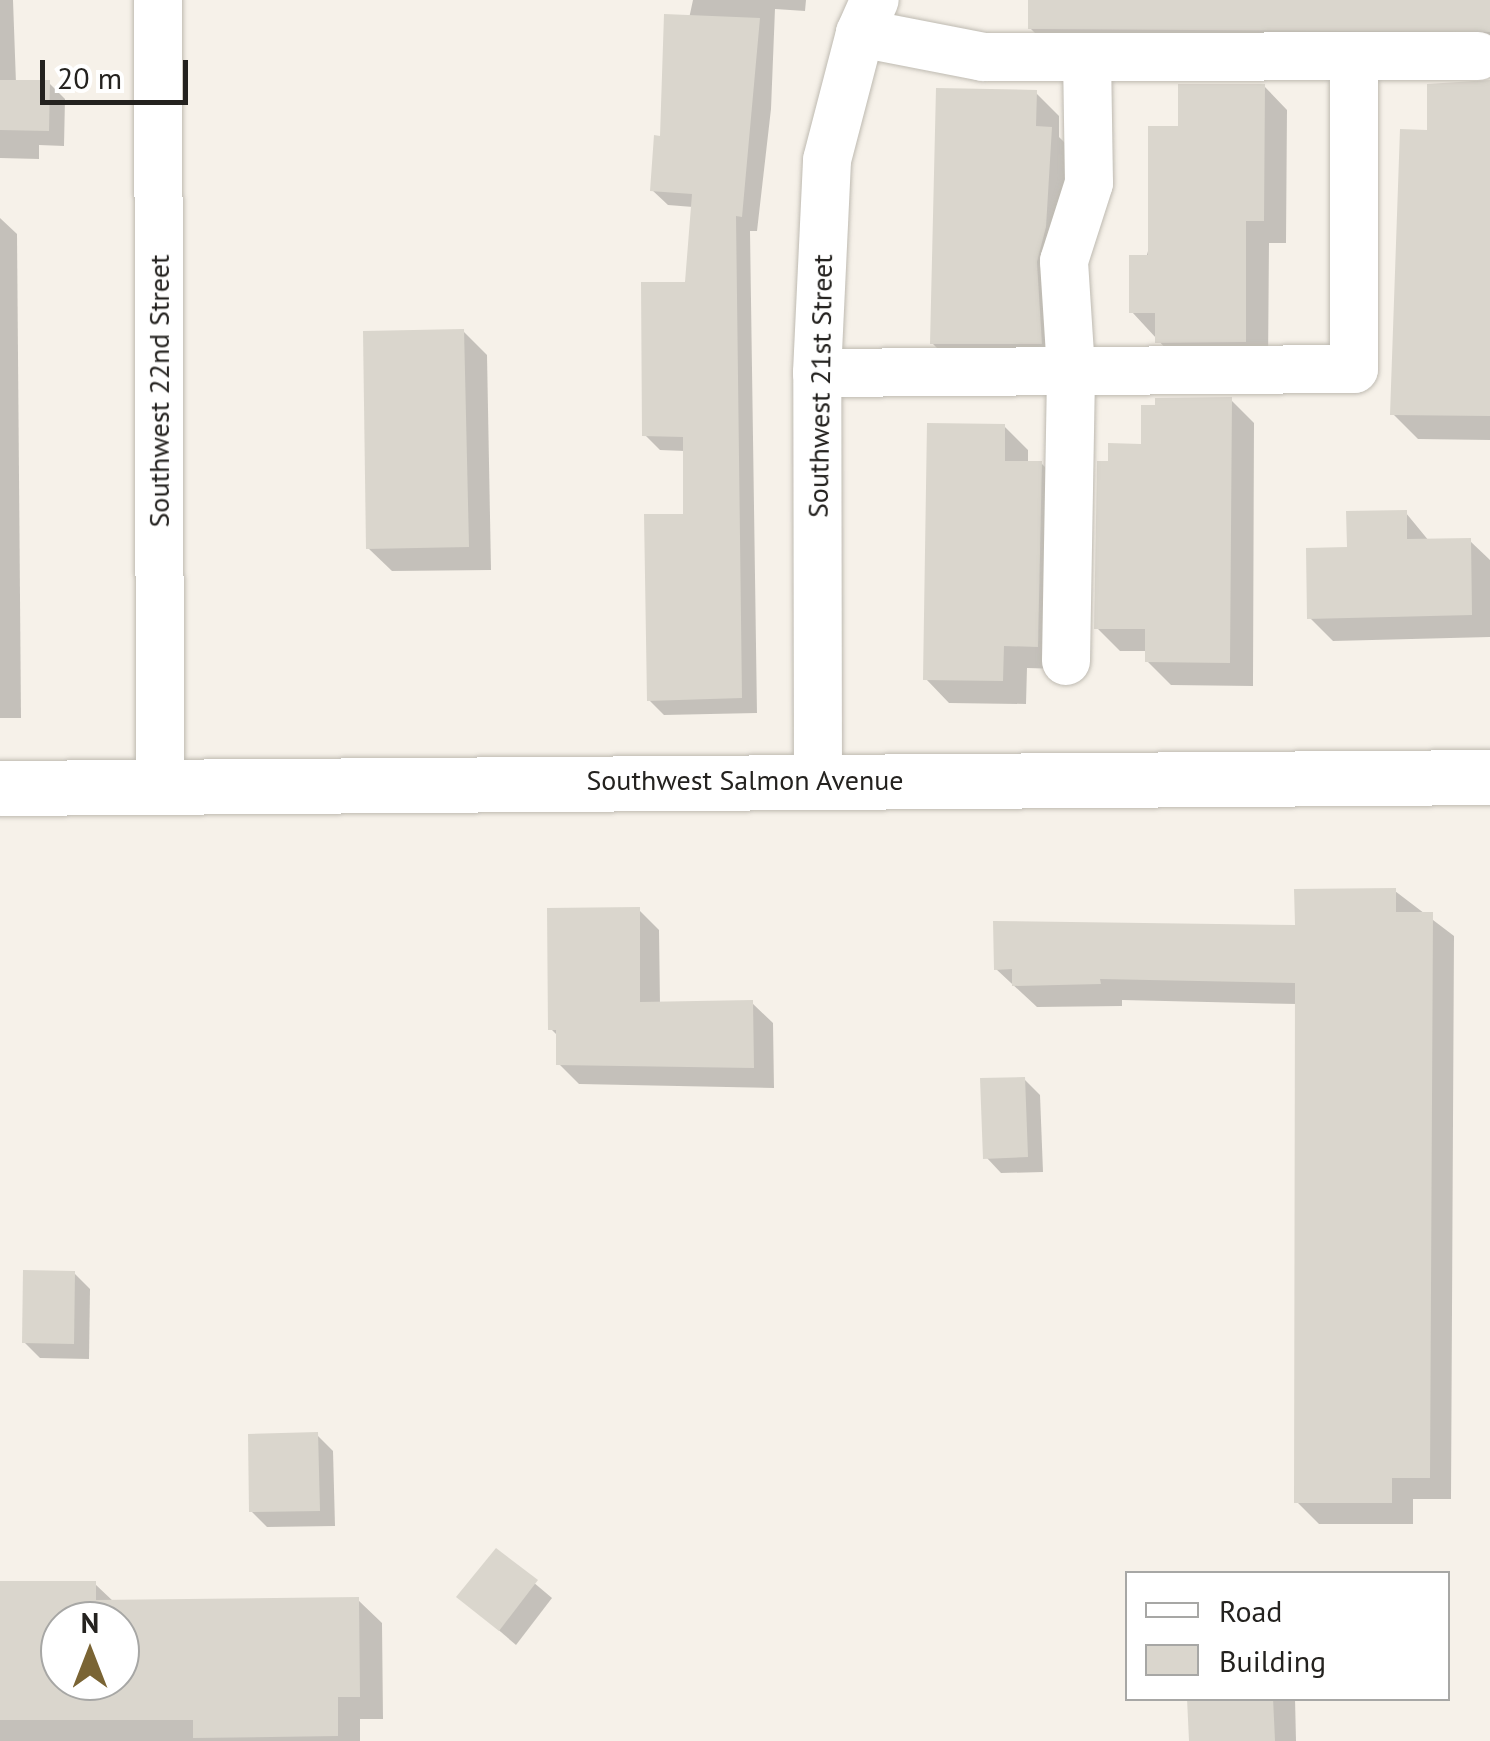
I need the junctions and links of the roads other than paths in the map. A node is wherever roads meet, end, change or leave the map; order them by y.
1 (158, 0) edge
2 (868, 16) edge
3 (1354, 56) junction
4 (1478, 56) dead end
5 (1086, 58) junction
6 (1071, 370) junction
7 (817, 373) junction
8 (1066, 661) dead end
9 (1490, 776) edge
10 (818, 780) junction
11 (160, 782) junction
12 (0, 788) edge

1 - 11 street, Southwest 22nd Street
2 - 5 street
2 - 7 street, Southwest 21st Street
3 - 4 street
3 - 5 street
3 - 6 street
5 - 6 street
6 - 7 street
6 - 8 street
7 - 10 street, Southwest 21st Street
9 - 10 main road, Southwest Salmon Avenue
10 - 11 main road, Southwest Salmon Avenue
11 - 12 main road, Southwest Salmon Avenue

